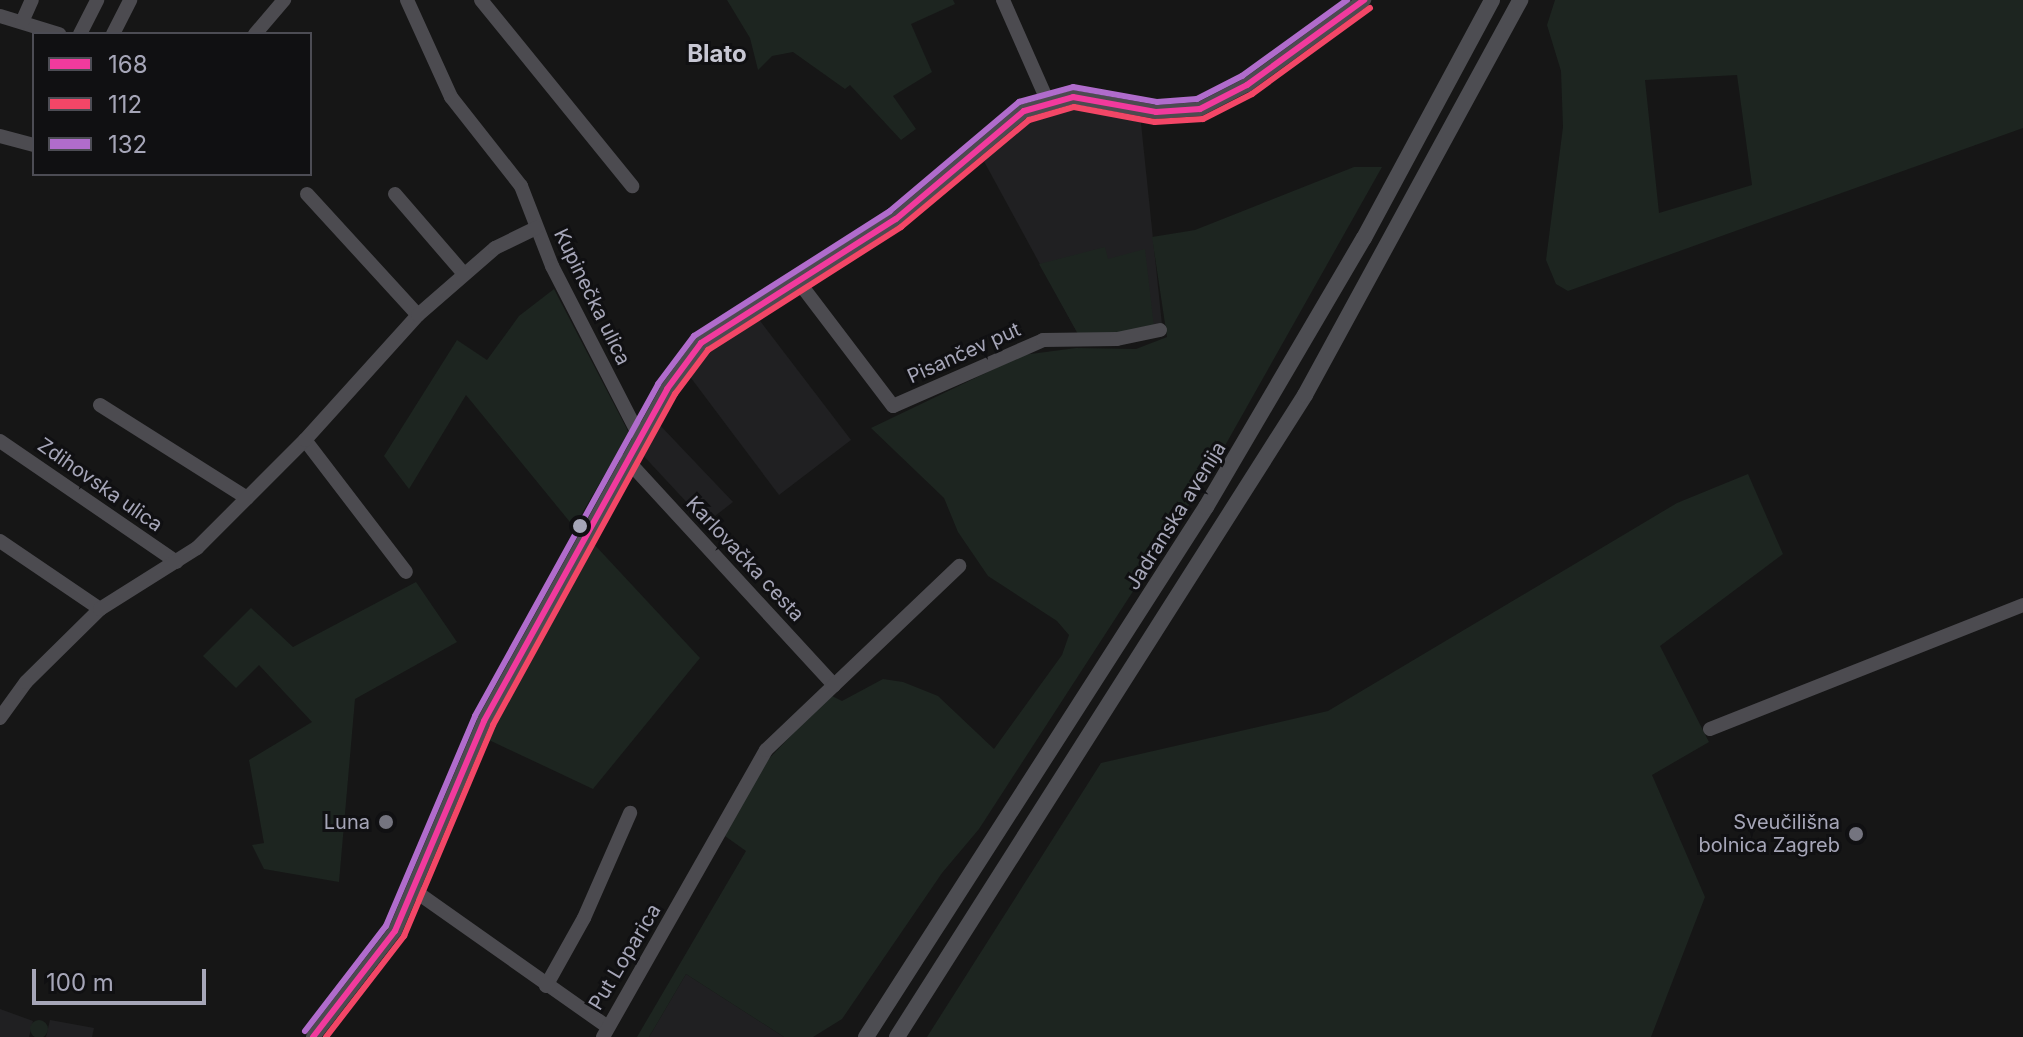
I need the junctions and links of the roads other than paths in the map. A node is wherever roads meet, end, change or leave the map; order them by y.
1 (32, 0) edge
2 (97, 0) edge
3 (130, 0) edge
4 (284, 0) edge
5 (481, 0) edge
6 (1003, 0) edge
7 (1364, 0) edge
8 (1492, 0) edge
9 (1520, 0) edge
10 (414, 4) edge
11 (0, 16) edge
12 (22, 22) junction
13 (53, 32) edge
14 (81, 32) edge
15 (114, 32) edge
16 (257, 32) edge
17 (1048, 102) junction
18 (0, 136) edge
19 (32, 144) edge
20 (632, 186) dead end
21 (307, 194) dead end
22 (395, 194) dead end
23 (536, 228) junction
24 (464, 274) junction
25 (798, 281) junction
26 (418, 315) junction
27 (1160, 330) dead end
28 (100, 405) dead end
29 (640, 437) junction
30 (305, 440) junction
31 (0, 441) edge
32 (627, 460) junction
33 (247, 498) junction
34 (6, 545) edge
35 (0, 560) edge
36 (177, 562) junction
37 (959, 566) dead end
38 (406, 572) dead end
39 (2023, 605) edge
40 (100, 609) junction
41 (834, 685) junction
42 (0, 718) edge
43 (1710, 729) dead end
44 (630, 813) dead end
45 (415, 891) junction
46 (546, 986) junction
47 (606, 1032) edge
48 (313, 1037) edge
49 (866, 1037) edge
50 (897, 1037) edge

1 - 12 street
2 - 14 street
3 - 15 street
4 - 16 street
5 - 20 street
6 - 17 street
7 - 17 street
8 - 49 main road, Jadranska avenija
9 - 50 main road
10 - 23 street, Kupinečka ulica
11 - 12 street
12 - 13 street
17 - 25 street
18 - 19 street
21 - 26 street
22 - 24 street
23 - 24 street
23 - 29 street, Kupinečka ulica
24 - 26 street
25 - 27 street, Pisančev put
25 - 29 street
26 - 30 street
28 - 33 street
29 - 32 street
30 - 33 street
30 - 38 street
31 - 36 street, Zdihovska ulica
32 - 41 street, Karlovačka cesta
32 - 45 street
33 - 36 street
34 - 35 street
34 - 40 street
36 - 40 street
37 - 41 street
39 - 43 street
40 - 42 street
41 - 47 street, Put Loparica
44 - 46 street
45 - 46 street, Put Loparica
45 - 48 street
46 - 47 street, Put Loparica

